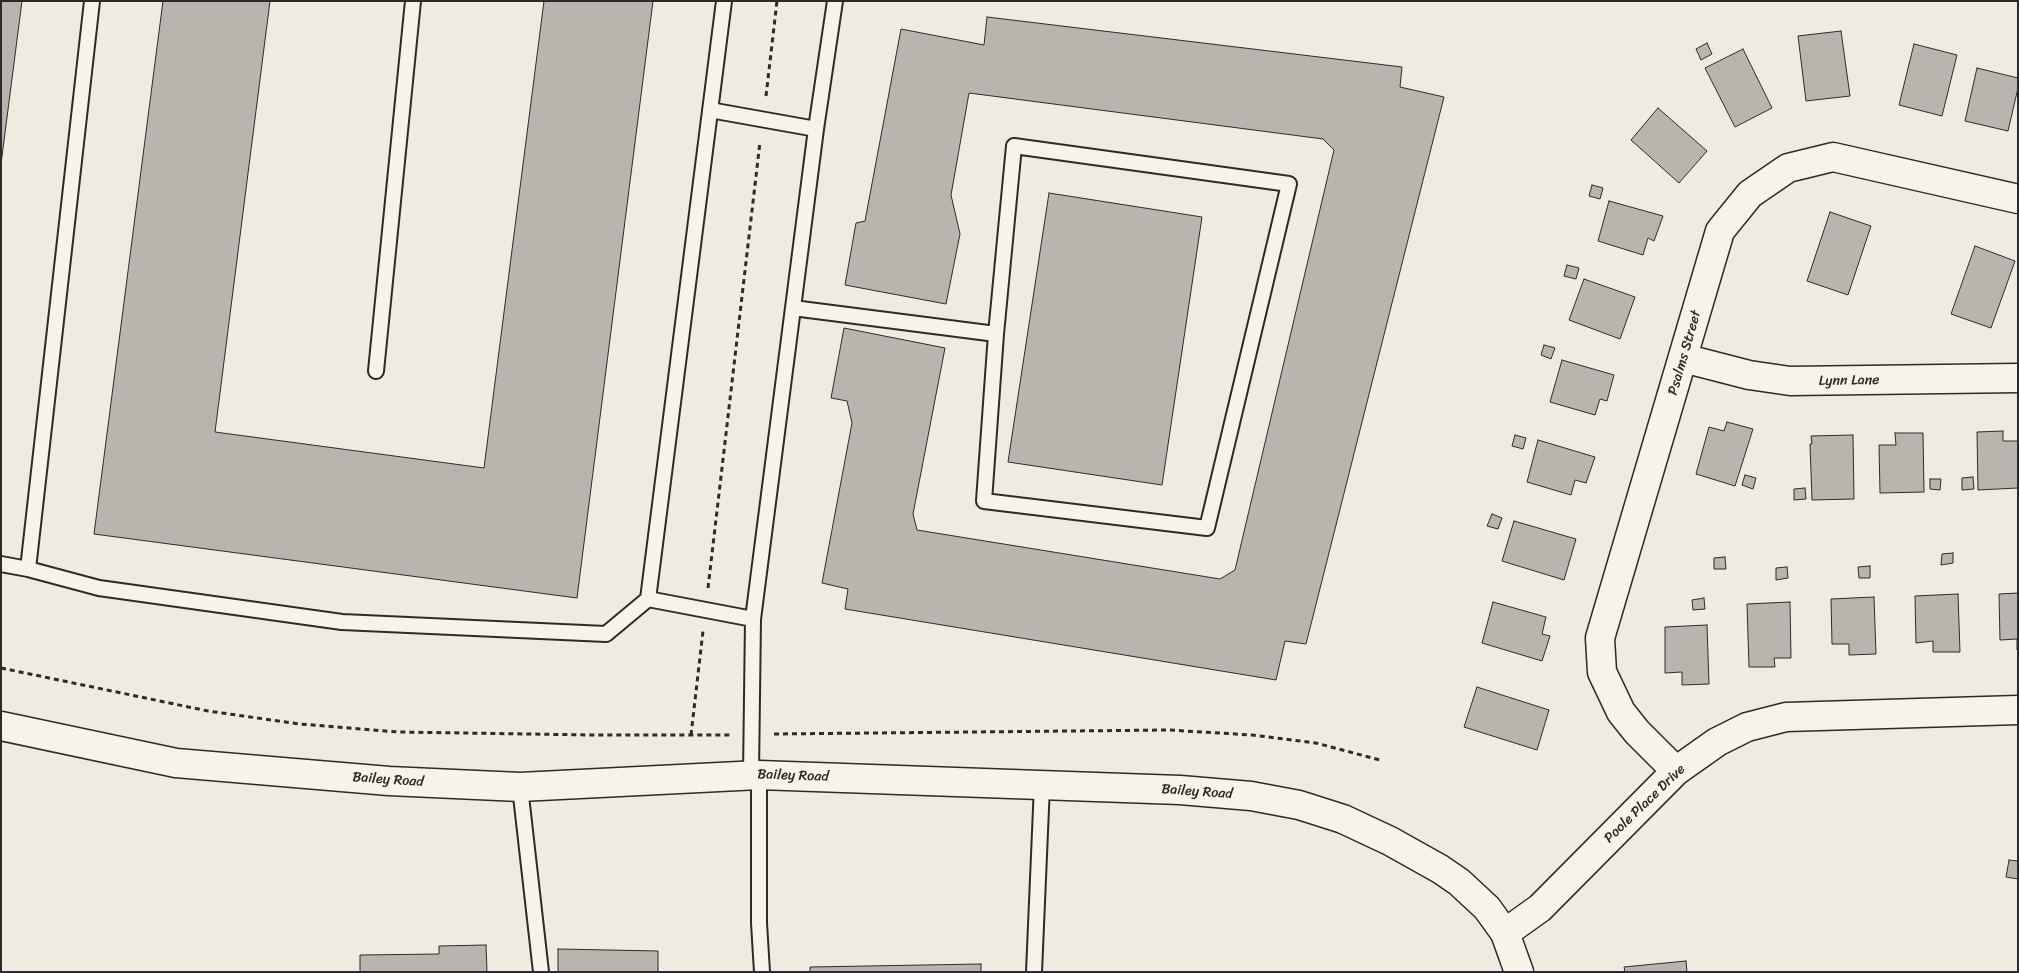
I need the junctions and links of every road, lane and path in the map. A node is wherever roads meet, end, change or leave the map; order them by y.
1 (92, 1) edge
2 (413, 1) edge
3 (724, 1) edge
4 (777, 1) edge
5 (835, 1) edge
6 (710, 110) junction
7 (763, 119) junction
8 (816, 129) junction
9 (2018, 198) edge
10 (793, 308) junction
11 (996, 334) junction
12 (1683, 358) junction
13 (376, 371) dead end
14 (2018, 378) edge
15 (1, 564) edge
16 (28, 569) junction
17 (648, 599) junction
18 (706, 610) junction
19 (753, 620) junction
20 (1, 668) edge
21 (2018, 710) edge
22 (1, 726) edge
23 (788, 734) dead end
24 (691, 735) junction
25 (720, 735) dead end
26 (1380, 760) dead end
27 (1676, 771) junction
28 (755, 774) junction
29 (1042, 785) junction
30 (520, 788) junction
31 (1505, 933) junction
32 (541, 972) edge
33 (762, 972) edge
34 (1034, 972) edge
35 (1519, 972) edge

1 - 16 lane
2 - 13 lane
3 - 6 lane
4 - 7 path
5 - 8 lane
6 - 7 lane
6 - 17 lane
7 - 8 lane
7 - 18 path
8 - 10 lane
9 - 12 street, Psalms Street
10 - 11 lane
10 - 19 lane
11 - 11 lane
12 - 14 street, Lynn Lane
12 - 27 street, Psalms Street
15 - 16 lane
16 - 17 lane
17 - 18 lane
18 - 19 lane
18 - 24 path
19 - 28 lane
20 - 24 path
21 - 27 street, Poole Place Drive
22 - 30 street, Bailey Road
23 - 26 path
24 - 25 path
27 - 31 street, Poole Place Drive
28 - 29 street, Bailey Road
28 - 30 street, Bailey Road
28 - 33 lane
29 - 31 street, Bailey Road
29 - 34 lane
30 - 32 lane
31 - 35 street, Bailey Road

